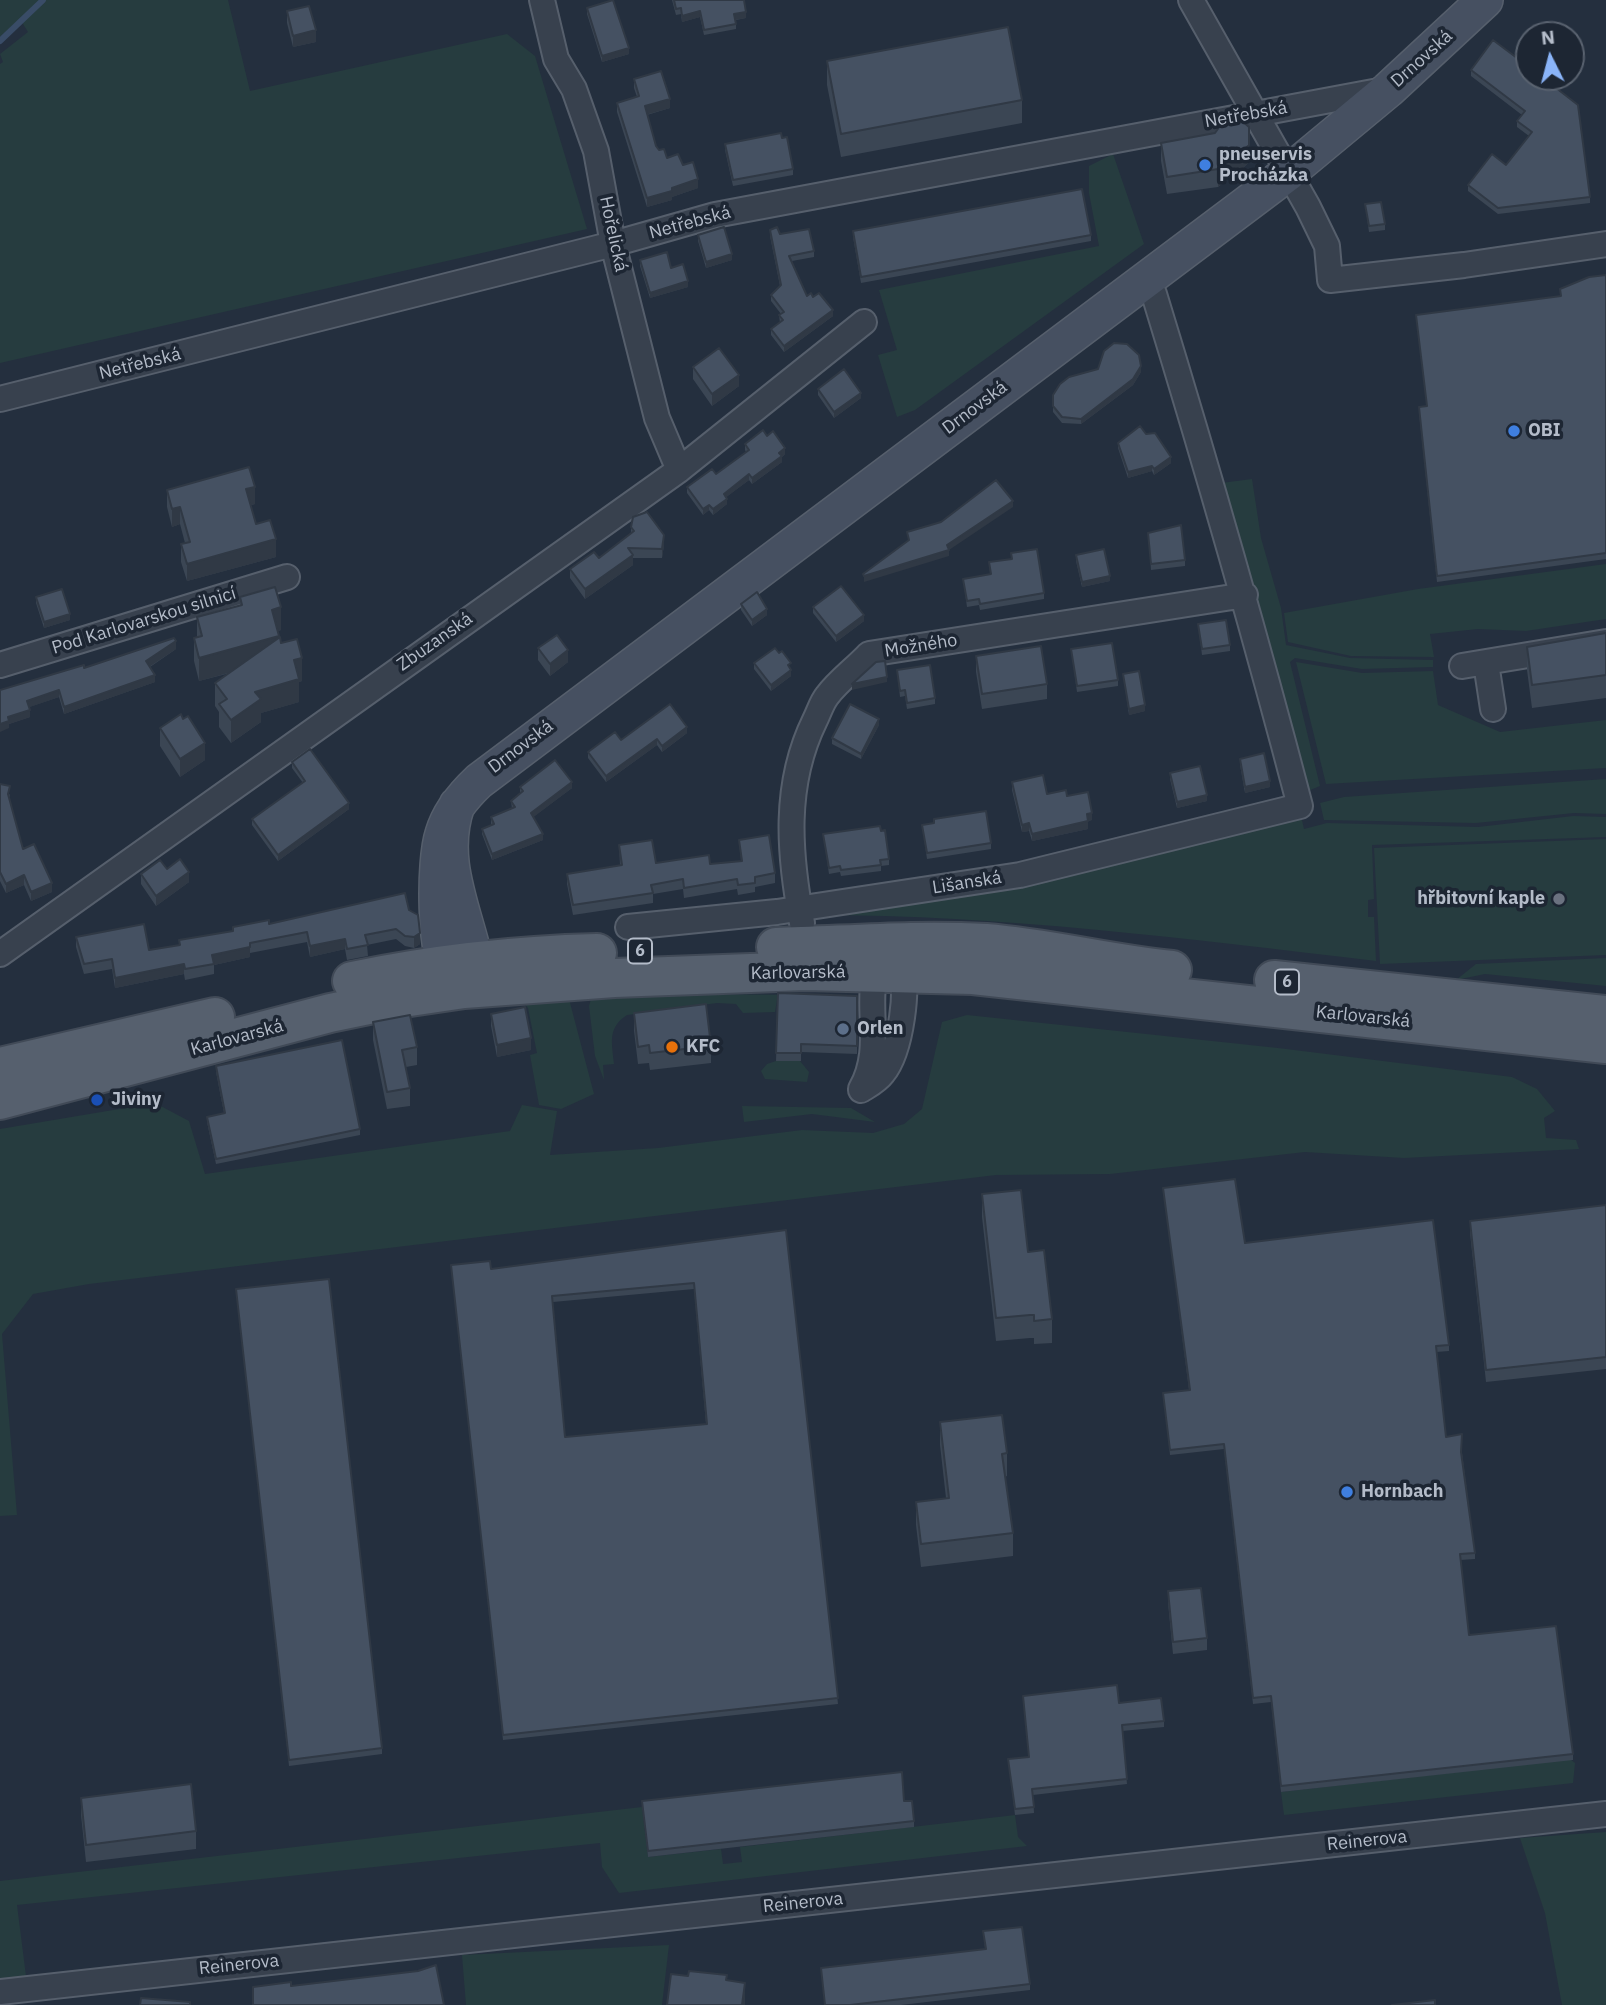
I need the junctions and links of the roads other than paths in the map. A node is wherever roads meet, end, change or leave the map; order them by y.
1 (542, 0) edge
2 (1191, 0) edge
3 (1485, 0) edge
4 (1388, 90) junction
5 (1254, 113) junction
6 (1288, 173) junction
7 (613, 244) junction
8 (1606, 244) edge
9 (1146, 281) junction
10 (864, 322) dead end
11 (0, 399) edge
12 (679, 470) junction
13 (287, 577) dead end
14 (1245, 595) junction
15 (1606, 642) edge
16 (0, 665) edge
17 (1493, 709) dead end
18 (799, 909) junction
19 (628, 927) dead end
20 (804, 946) junction
21 (0, 954) edge
22 (890, 961) junction
23 (462, 971) junction
24 (1606, 1015) edge
25 (1606, 1044) edge
26 (1, 1070) edge
27 (1606, 1815) edge
28 (0, 1992) edge

1 - 7 street, Hořelická
2 - 5 street
3 - 4 main road, Drnovská
4 - 5 street, Netřebská
4 - 6 main road, Drnovská
5 - 6 street
5 - 7 street, Netřebská
6 - 8 street
6 - 9 main road, Drnovská
7 - 11 street, Netřebská
7 - 12 street, Hořelická
9 - 14 street
9 - 23 main road, Drnovská
10 - 12 street, Zbuzanská
12 - 21 street, Zbuzanská
13 - 16 street, Pod Karlovarskou silnicí
14 - 18 street, Možného
14 - 18 street, Lišanská
15 - 17 street
18 - 19 street, Lišanská
18 - 20 street, Možného
20 - 22 main road, Karlovarská / 6
20 - 23 main road, Karlovarská / 6
22 - 23 main road, Karlovarská / 6
22 - 24 main road, Karlovarská / 6
22 - 25 main road, Karlovarská / 6
23 - 26 main road, Karlovarská / 6
27 - 28 street, Reinerova

